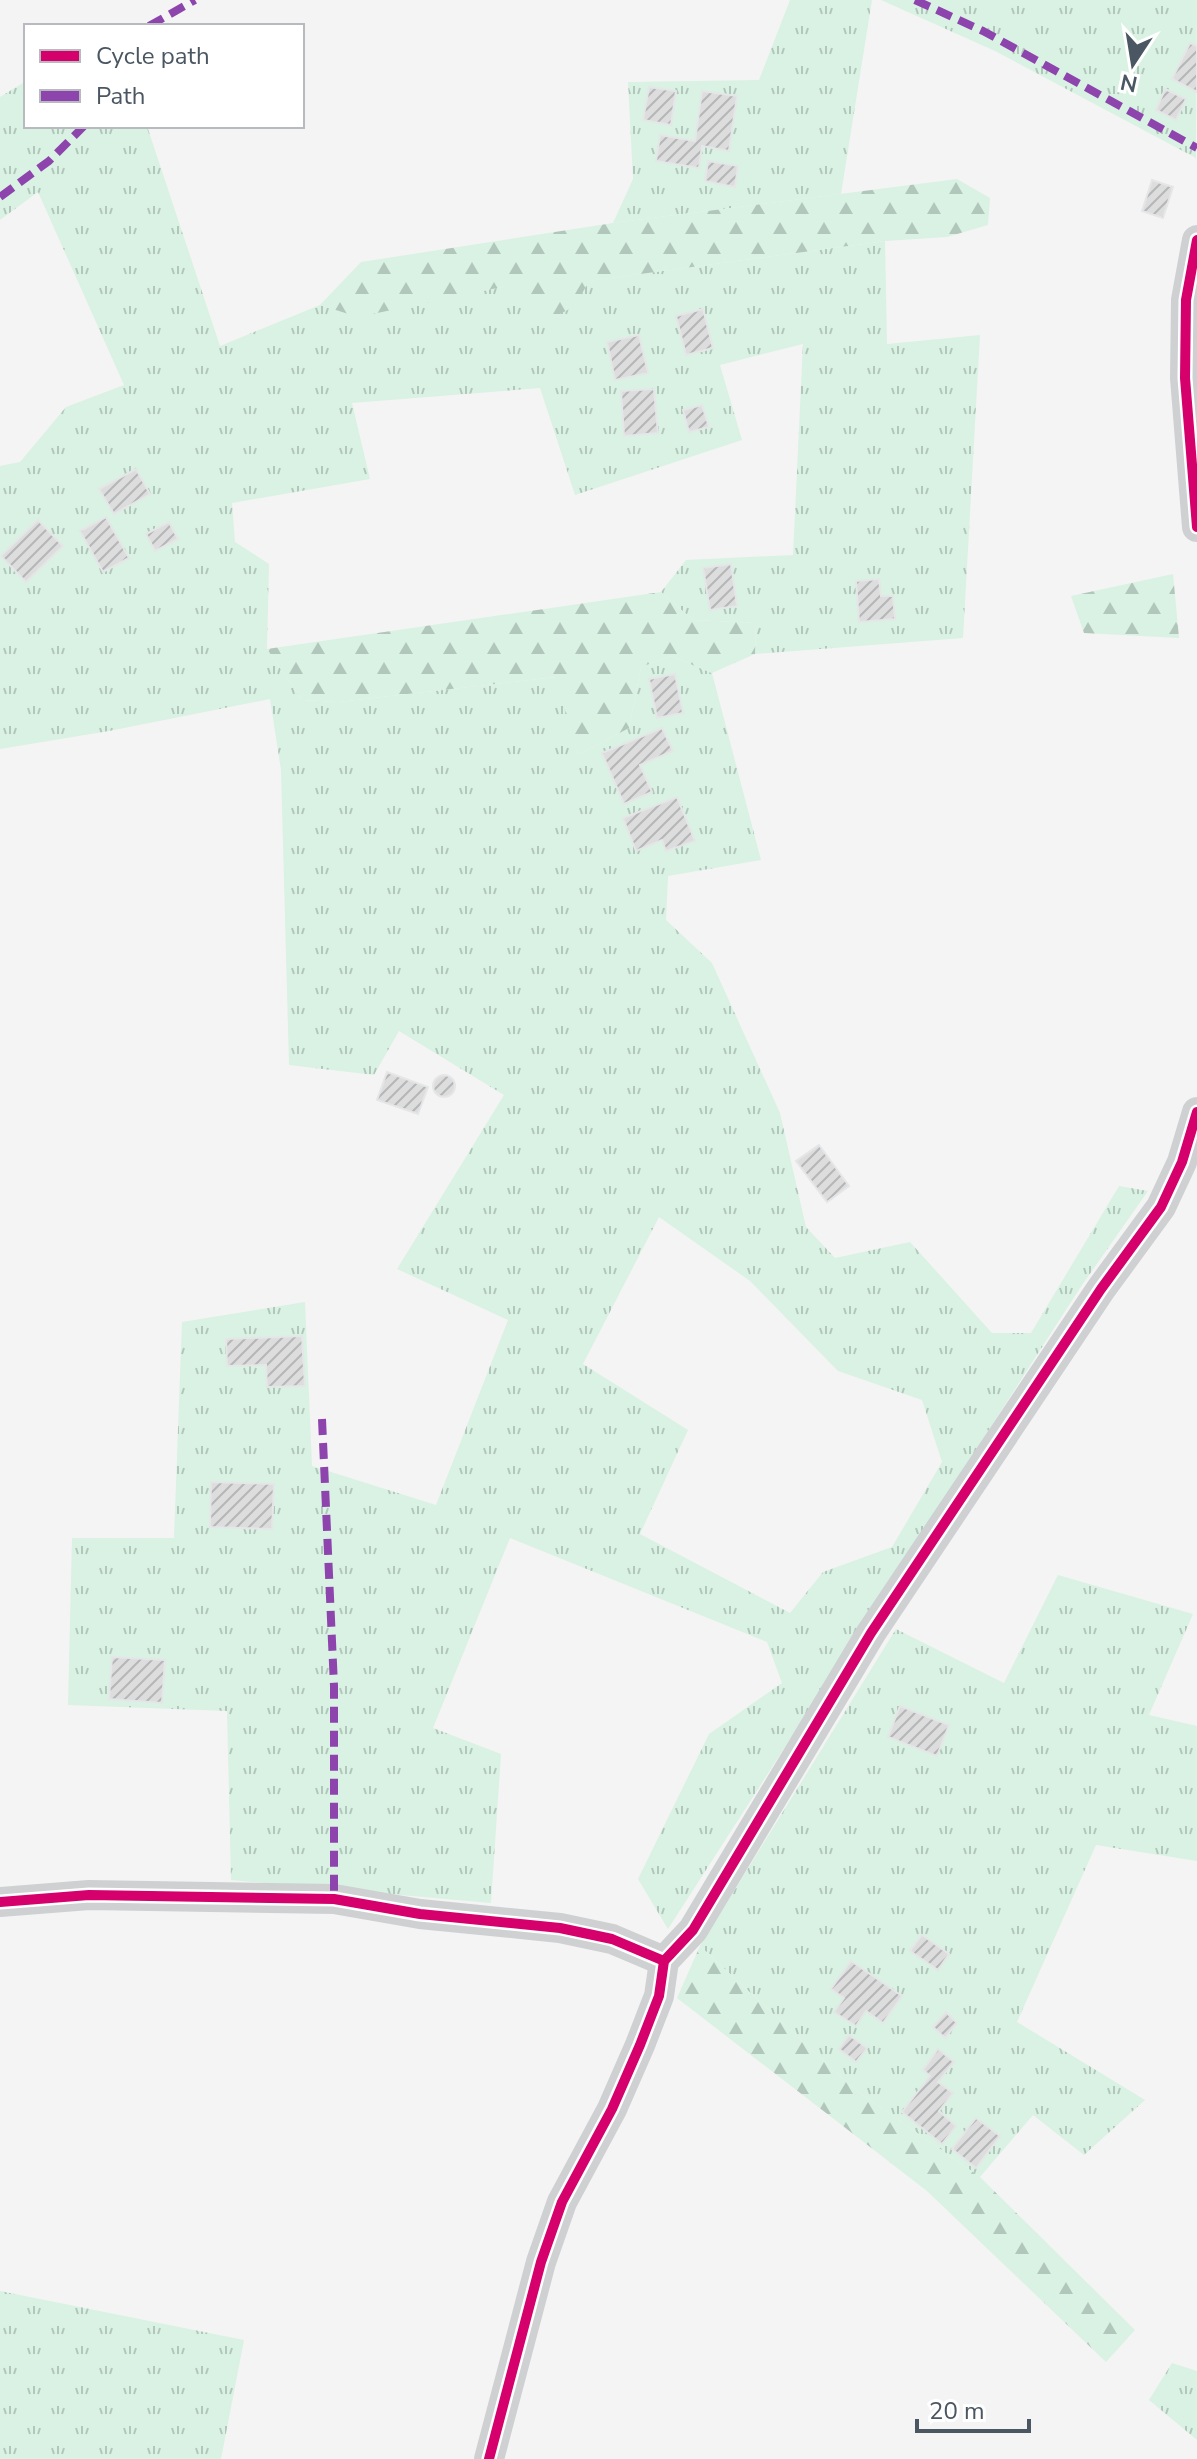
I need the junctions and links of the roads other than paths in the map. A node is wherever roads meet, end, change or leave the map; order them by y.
1 (1197, 240) edge
2 (1197, 527) edge
3 (1197, 1112) edge
4 (0, 1902) edge
5 (664, 1961) junction
6 (489, 2459) edge

1 - 2 street
3 - 5 street
4 - 5 street
5 - 6 street

